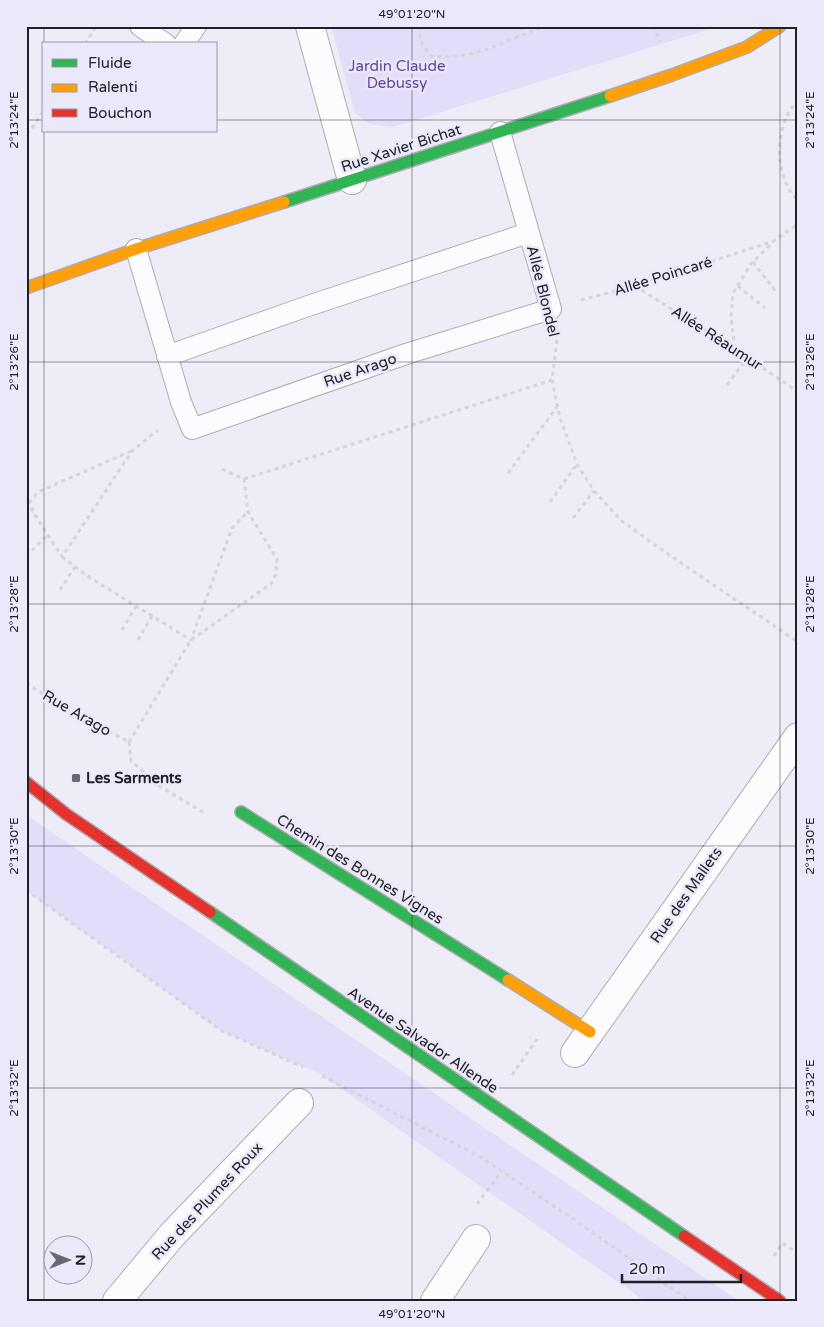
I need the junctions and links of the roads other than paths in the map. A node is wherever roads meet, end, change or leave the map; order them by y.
1 (140, 26) edge
2 (196, 26) edge
3 (310, 26) edge
4 (780, 26) edge
5 (163, 42) edge
6 (185, 42) edge
7 (500, 132) junction
8 (352, 180) junction
9 (528, 233) junction
10 (136, 249) junction
11 (26, 288) edge
12 (551, 309) joint
13 (168, 356) junction
14 (798, 737) edge
15 (26, 784) edge
16 (241, 812) road end
17 (582, 1042) joint
18 (299, 1103) dead end
19 (476, 1239) dead end
20 (117, 1301) edge
21 (435, 1301) edge
22 (780, 1301) edge

1 - 5 lane
2 - 6 lane
3 - 8 street
4 - 7 street, Rue Xavier Bichat
7 - 8 street, Rue Xavier Bichat
7 - 9 lane, Allée Blondel
8 - 10 street, Rue Xavier Bichat
9 - 12 lane, Allée Blondel
9 - 13 lane
10 - 11 street, Rue Xavier Bichat
10 - 13 lane, Rue Arago
12 - 13 lane, Rue Arago
14 - 17 street, Rue des Mallets
15 - 22 street, Avenue Salvador Allende
16 - 17 street, Chemin des Bonnes Vignes
18 - 20 street, Rue des Plumes Roux
19 - 21 street

